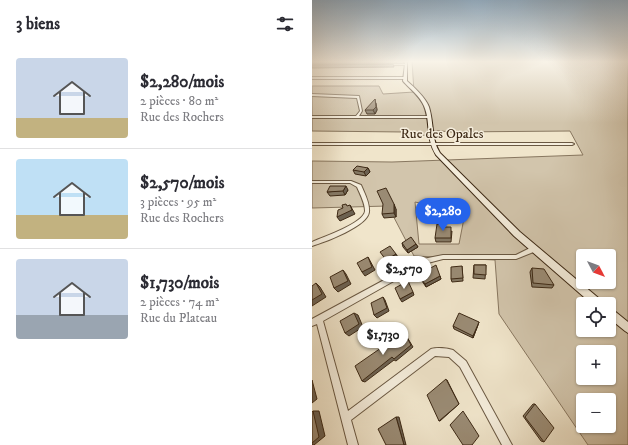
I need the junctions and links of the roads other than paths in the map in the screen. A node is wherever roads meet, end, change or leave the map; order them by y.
1 (406, 82) edge
2 (312, 96) edge
3 (312, 117) edge
4 (356, 117) junction
5 (428, 117) junction
6 (312, 144) edge
7 (572, 144) dead end
8 (432, 145) junction
9 (312, 182) edge
10 (312, 244) edge
11 (534, 249) junction
12 (591, 297) edge
13 (616, 318) edge
14 (315, 321) edge
15 (628, 328) edge
16 (346, 418) junction
17 (353, 445) edge
18 (507, 445) edge

1 - 5 street
2 - 4 street
3 - 4 street
4 - 5 street
5 - 8 street
6 - 8 street, Rue des Opales
7 - 8 street, Rue des Opales
8 - 11 street
9 - 10 street
11 - 12 street
11 - 14 street
13 - 15 street
14 - 16 street
16 - 17 street
16 - 18 street

